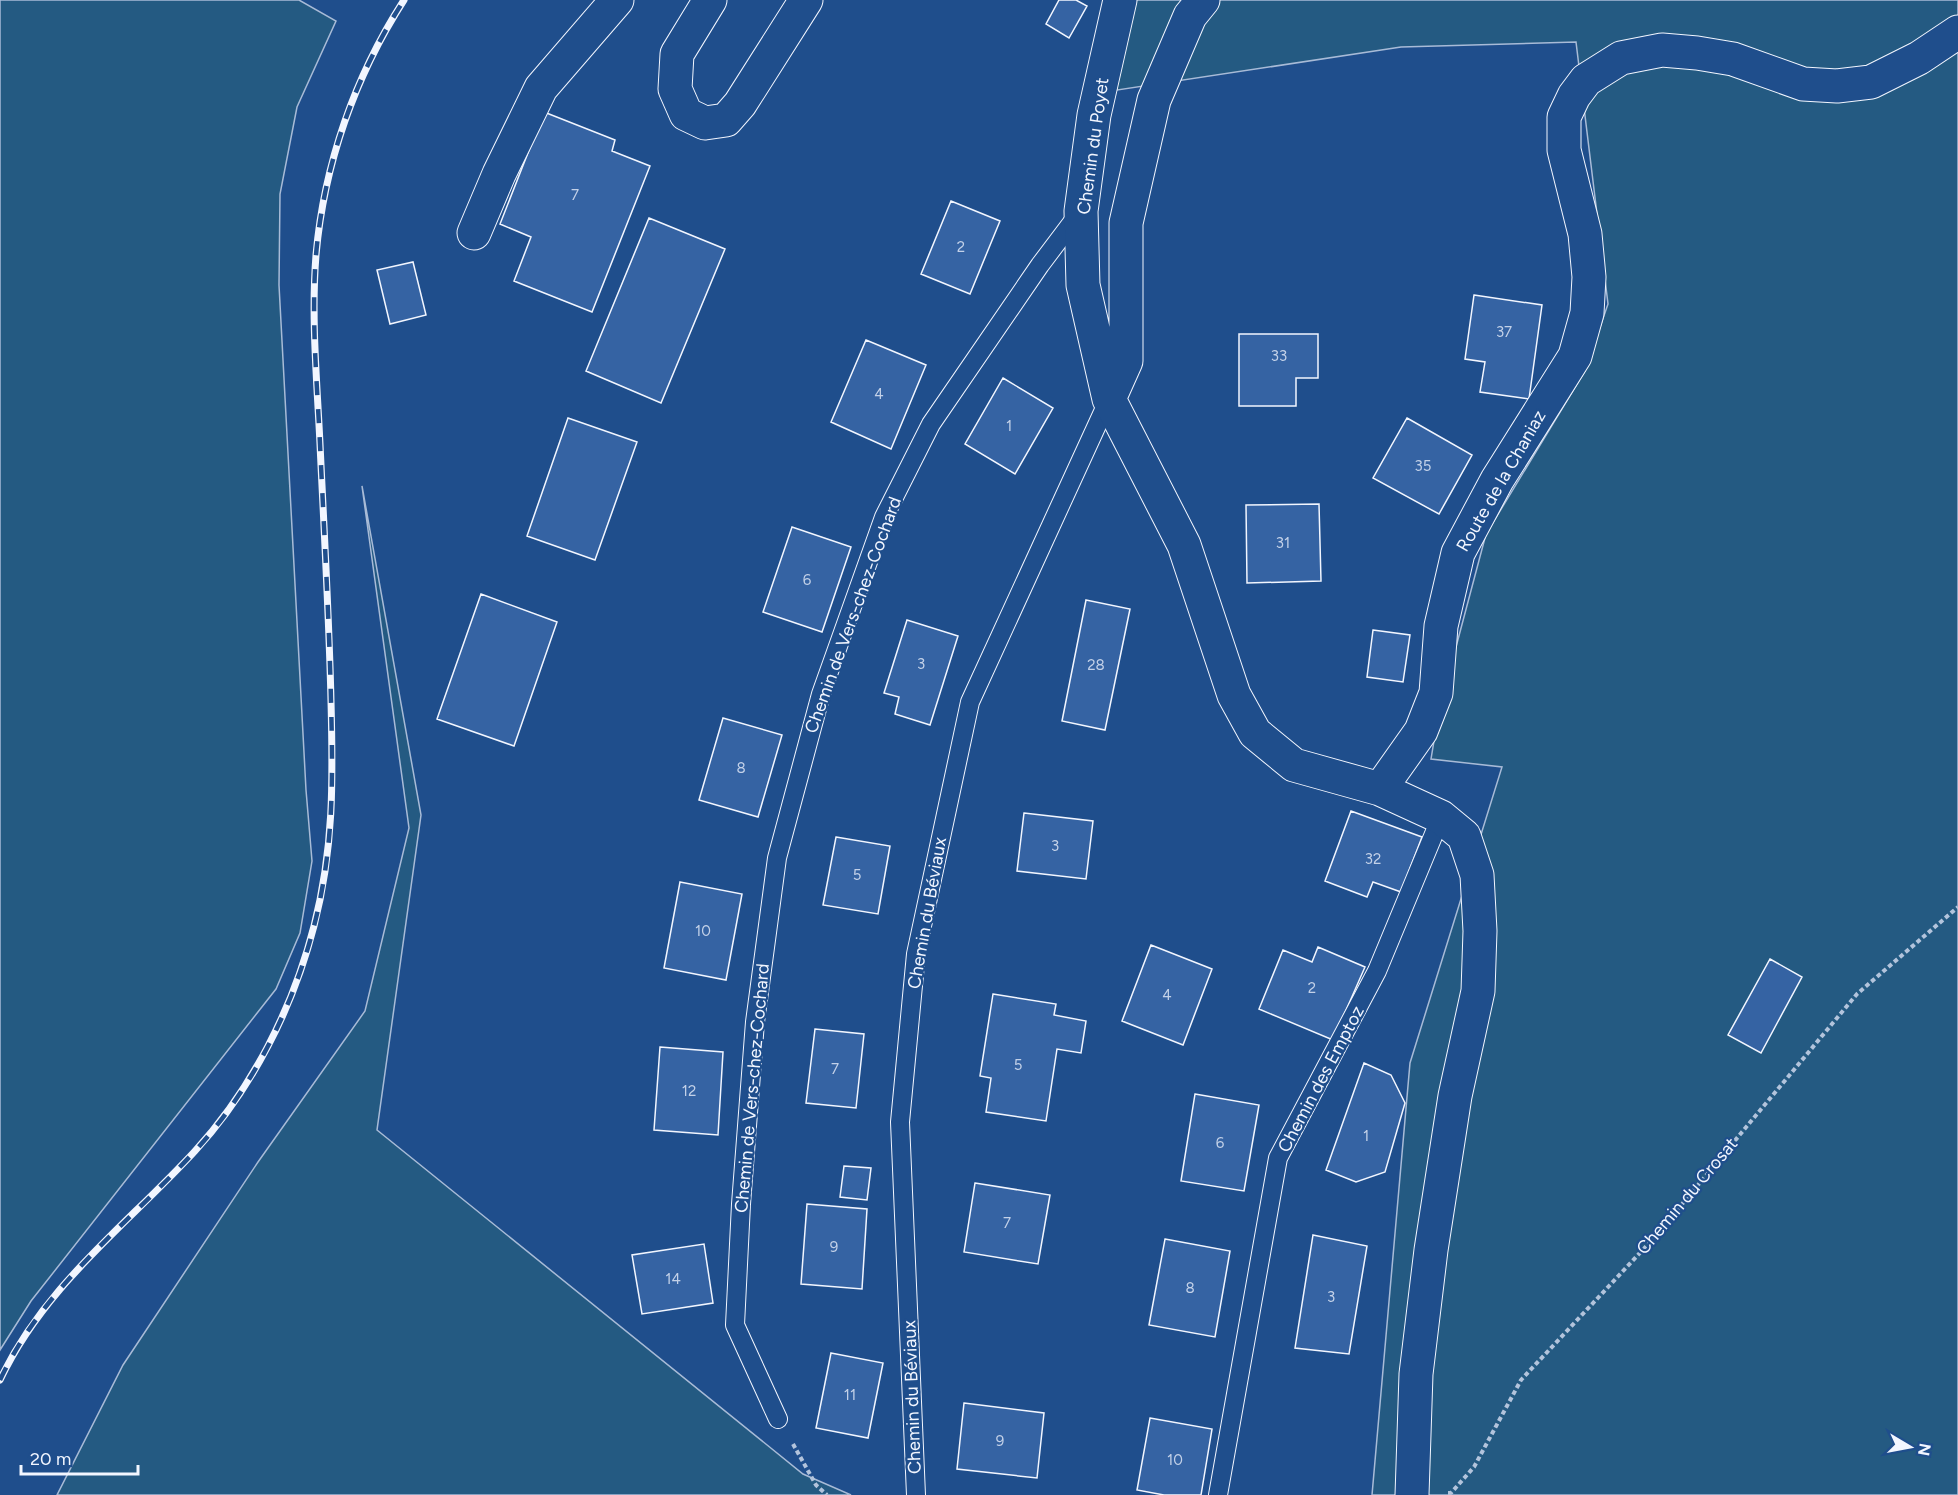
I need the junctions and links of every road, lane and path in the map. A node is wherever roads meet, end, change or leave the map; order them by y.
1 (617, 0) edge
2 (710, 0) edge
3 (806, 0) edge
4 (1120, 0) edge
5 (1203, 0) edge
6 (1958, 32) edge
7 (1082, 211) junction
8 (474, 233) dead end
9 (1109, 399) junction
10 (1380, 789) junction
11 (1441, 817) junction
12 (1958, 907) edge
13 (778, 1419) joint
14 (1428, 1494) edge
15 (827, 1495) edge
16 (916, 1495) edge
17 (1218, 1495) edge

1 - 8 street
2 - 3 street
4 - 7 street, Chemin du Poyet
5 - 9 street
6 - 10 street, Route de la Chaniaz
7 - 9 street, Chemin du Poyet
7 - 13 lane, Chemin de Vers-chez-Cochard
9 - 10 street
9 - 16 lane, Chemin du Béviaux
10 - 11 street
11 - 14 street
11 - 17 lane, Chemin des Emptoz
12 - 14 path, Chemin du Crosat
13 - 15 path

